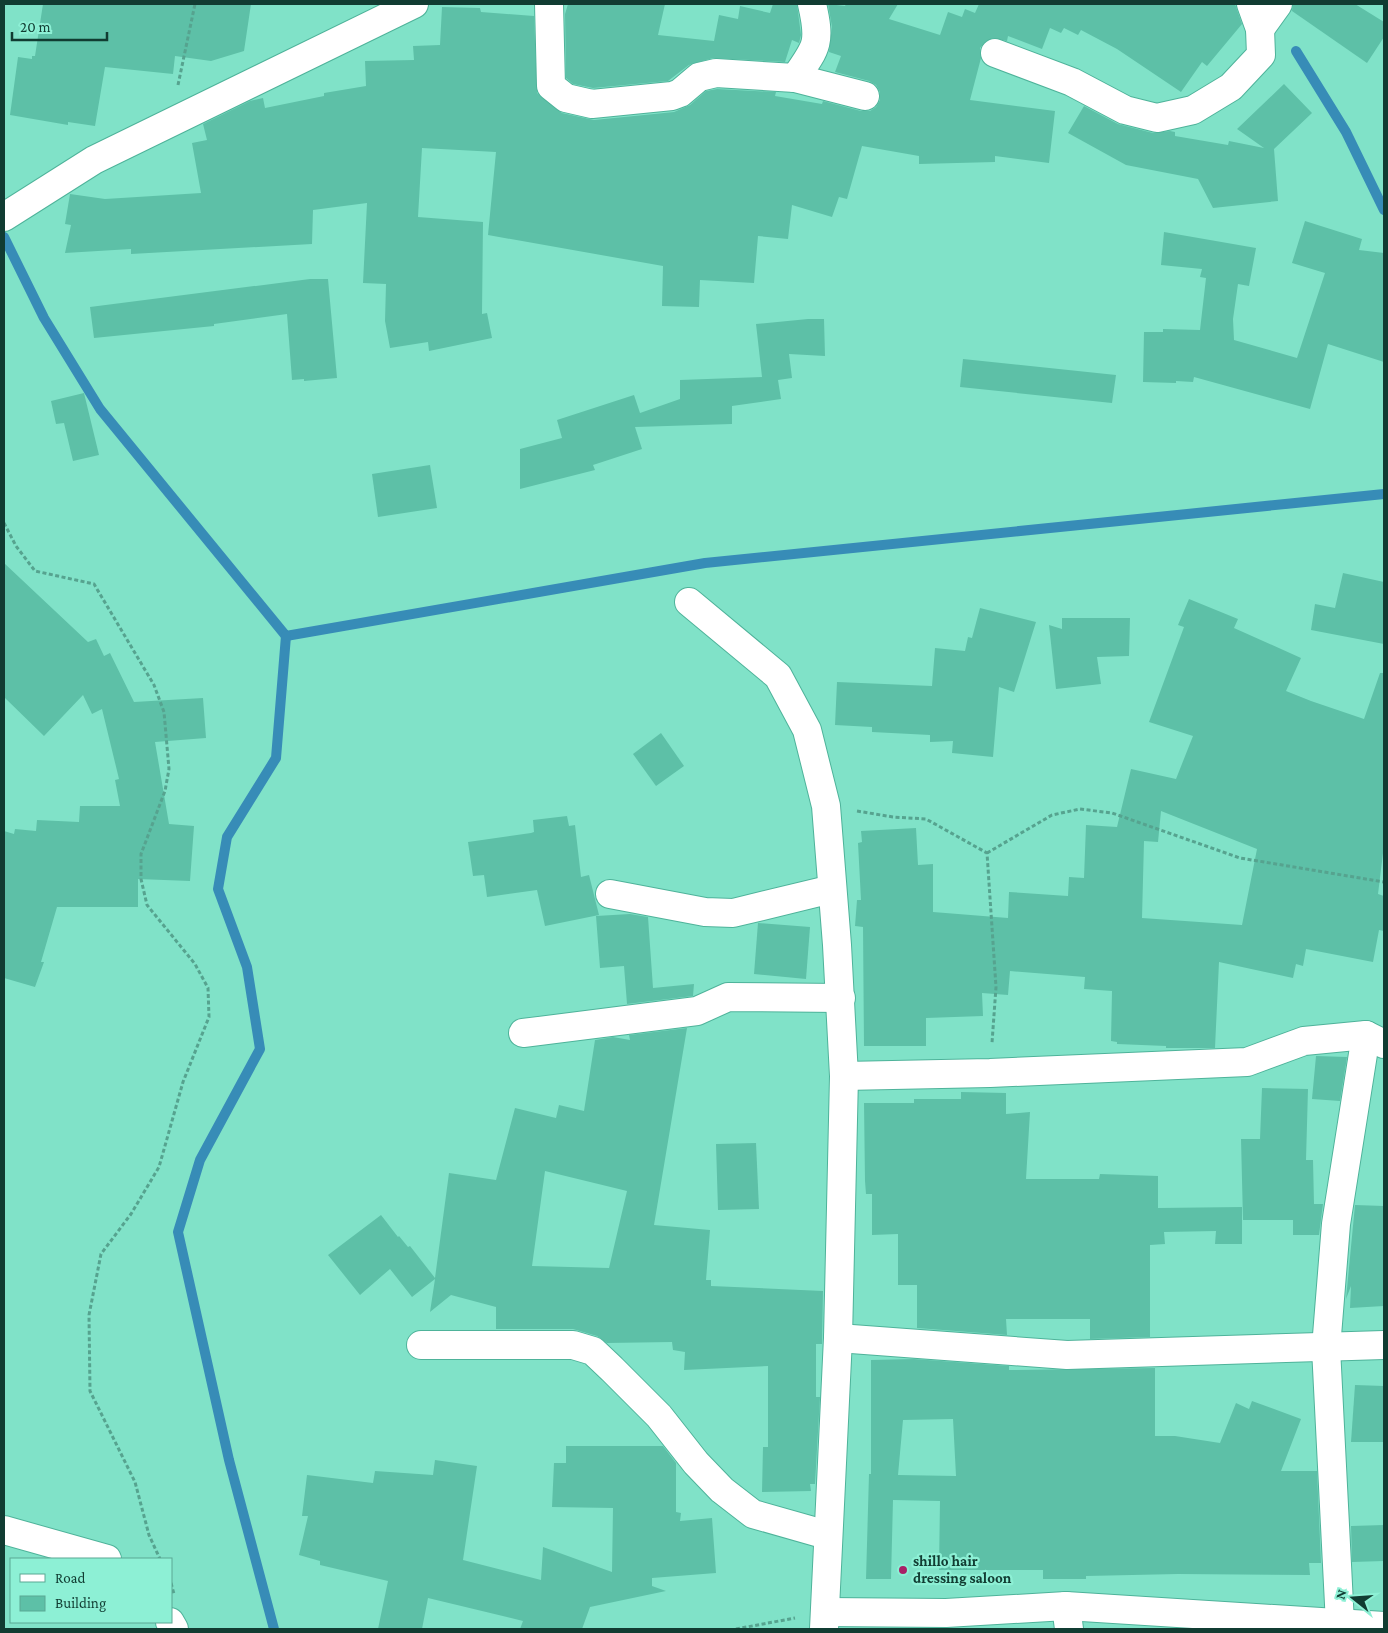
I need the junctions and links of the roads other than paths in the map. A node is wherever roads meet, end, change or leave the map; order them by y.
1 (414, 4) edge
2 (549, 4) edge
3 (812, 4) edge
4 (1278, 4) edge
5 (1255, 16) edge
6 (995, 53) dead end
7 (795, 78) junction
8 (865, 96) dead end
9 (4, 217) edge
10 (689, 602) dead end
11 (832, 889) junction
12 (610, 894) dead end
13 (841, 998) junction
14 (523, 1033) dead end
15 (1375, 1040) edge
16 (844, 1076) junction
17 (838, 1338) junction
18 (421, 1345) dead end
19 (1384, 1345) edge
20 (1326, 1348) junction
21 (4, 1530) edge
22 (827, 1535) junction
23 (103, 1558) edge
24 (1068, 1618) edge
25 (825, 1621) edge
26 (1340, 1624) junction
27 (1384, 1626) edge

1 - 9 street
2 - 7 street
3 - 7 street
4 - 5 street
5 - 6 street
7 - 8 street
10 - 11 street
11 - 12 street
11 - 13 street
13 - 14 street
13 - 16 street
15 - 16 street
15 - 20 street
16 - 17 street
17 - 20 street
17 - 22 street
18 - 22 street
19 - 20 street
20 - 26 street
21 - 23 street
22 - 25 street
24 - 25 street
24 - 26 street
26 - 27 street

